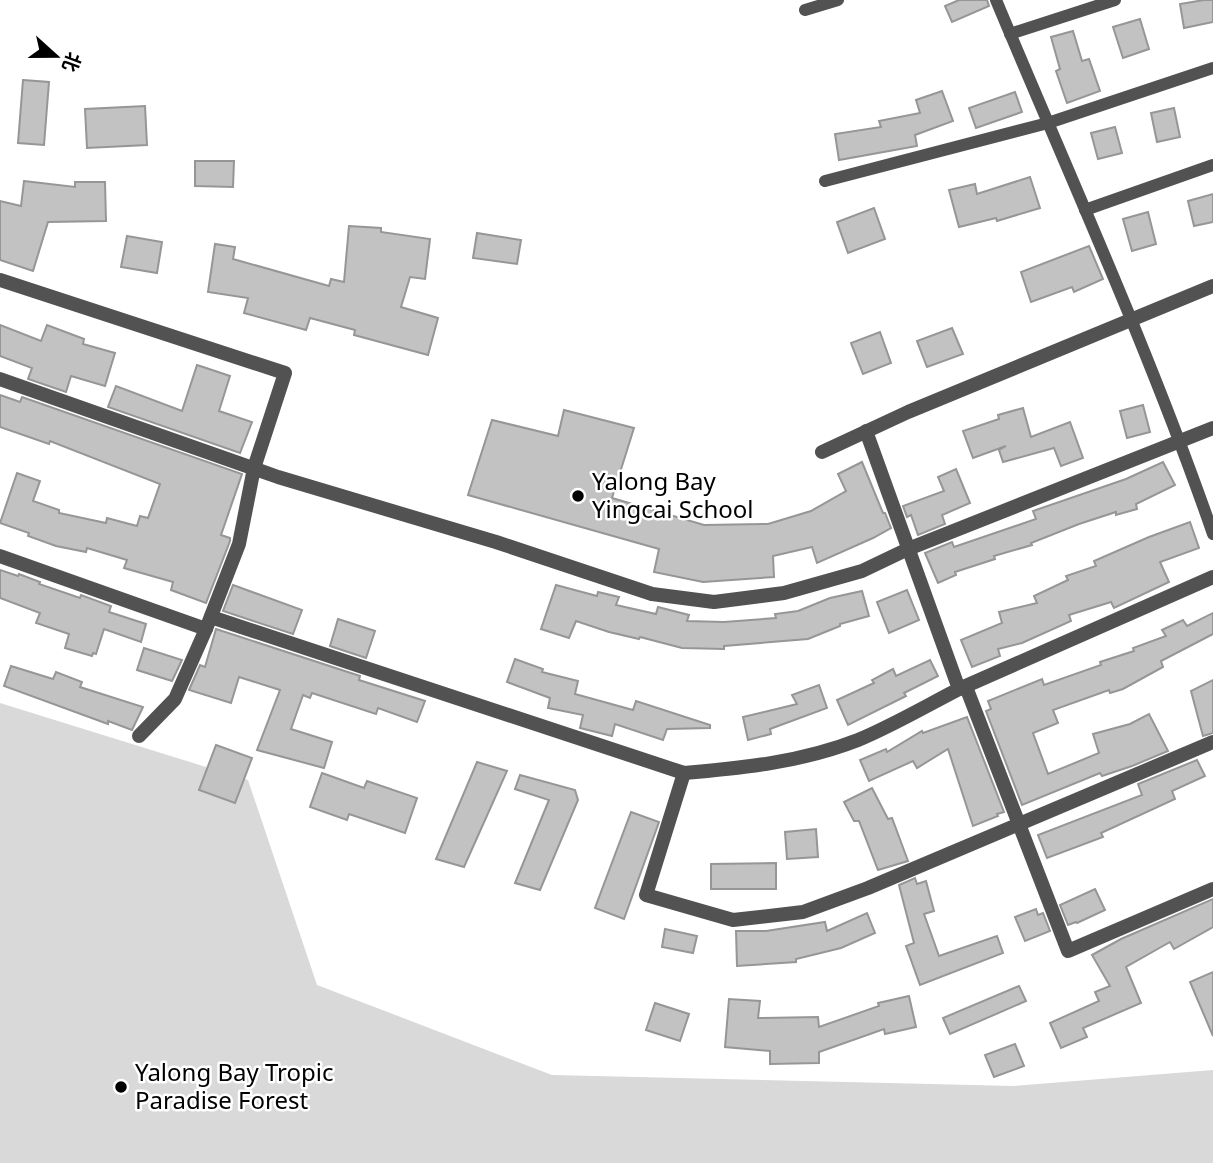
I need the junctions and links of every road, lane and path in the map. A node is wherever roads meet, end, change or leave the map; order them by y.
1 (838, 0) edge
2 (996, 0) edge
3 (1115, 0) edge
4 (805, 10) dead end
5 (1010, 34) junction
6 (1213, 68) edge
7 (1048, 123) junction
8 (1213, 165) edge
9 (825, 181) dead end
10 (1085, 210) junction
11 (0, 280) edge
12 (1213, 286) edge
13 (1132, 319) junction
14 (0, 379) edge
15 (1213, 428) edge
16 (866, 431) junction
17 (1181, 441) junction
18 (822, 452) dead end
19 (254, 468) junction
20 (1213, 534) edge
21 (908, 549) junction
22 (0, 556) edge
23 (1213, 577) edge
24 (209, 623) junction
25 (963, 688) junction
26 (139, 736) dead end
27 (1213, 742) edge
28 (684, 773) junction
29 (1020, 825) junction
30 (1213, 889) edge

1 - 4 lane
2 - 5 lane
3 - 5 lane
5 - 7 lane
6 - 7 lane
7 - 9 lane
7 - 10 lane
8 - 10 lane
10 - 13 lane
11 - 19 street
12 - 13 street
13 - 16 street
13 - 17 lane
14 - 19 street
15 - 17 street
16 - 18 street
16 - 21 street
17 - 20 lane
17 - 21 street
19 - 21 street
19 - 24 street
21 - 25 street
22 - 24 street
23 - 25 street
24 - 26 street
24 - 28 street
25 - 28 street
25 - 29 street
27 - 29 street
28 - 29 street
29 - 30 street

